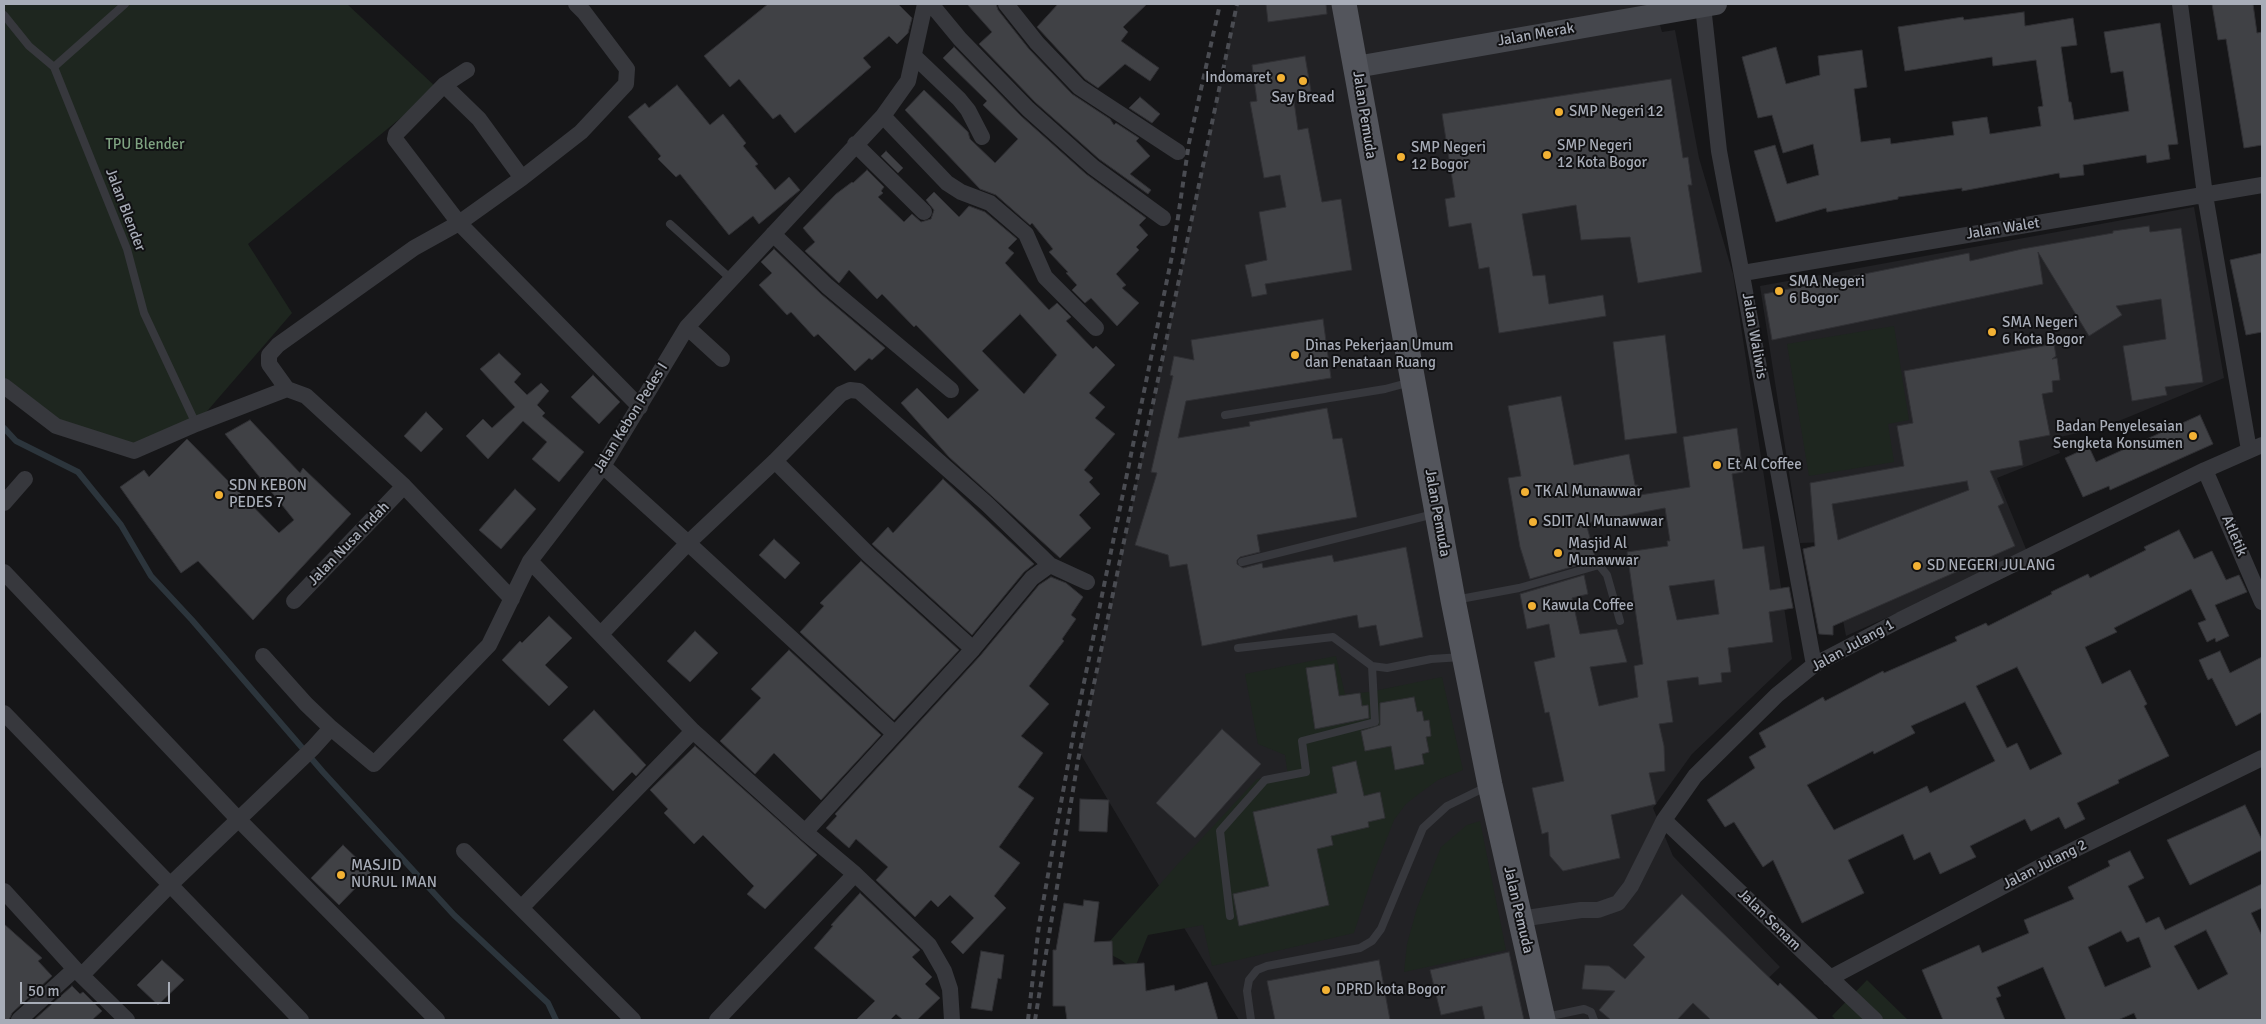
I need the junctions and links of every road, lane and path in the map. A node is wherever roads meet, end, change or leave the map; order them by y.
1 (125, 4) edge
2 (576, 4) edge
3 (924, 4) edge
4 (931, 4) edge
5 (1006, 4) edge
6 (1344, 4) edge
7 (2180, 4) edge
8 (1709, 5) edge
9 (4, 15) edge
10 (914, 56) junction
11 (54, 67) junction
12 (1356, 67) junction
13 (466, 70) dead end
14 (444, 85) junction
15 (883, 116) junction
16 (982, 137) dead end
17 (855, 144) junction
18 (1178, 152) dead end
19 (522, 178) junction
20 (2262, 185) edge
21 (2205, 195) junction
22 (924, 212) dead end
23 (1163, 218) dead end
24 (459, 223) junction
25 (670, 224) dead end
26 (773, 234) junction
27 (1743, 273) junction
28 (731, 280) junction
29 (687, 328) junction
30 (1096, 328) dead end
31 (722, 359) dead end
32 (1412, 382) junction
33 (4, 386) edge
34 (287, 389) junction
35 (951, 390) dead end
36 (640, 407) junction
37 (1225, 415) dead end
38 (196, 424) junction
39 (2256, 448) edge
40 (775, 461) junction
41 (602, 466) junction
42 (2205, 470) junction
43 (25, 479) dead end
44 (404, 486) junction
45 (4, 503) edge
46 (1437, 514) junction
47 (688, 543) junction
48 (530, 561) junction
49 (1242, 562) dead end
50 (1050, 565) junction
51 (4, 572) edge
52 (1087, 582) dead end
53 (512, 599) junction
54 (1453, 600) junction
55 (294, 601) dead end
56 (2262, 602) edge
57 (1620, 621) dead end
58 (600, 634) junction
59 (1238, 648) dead end
60 (974, 649) junction
61 (263, 656) dead end
62 (1464, 657) junction
63 (1814, 665) junction
64 (1372, 666) junction
65 (4, 713) edge
66 (331, 728) junction
67 (693, 731) junction
68 (894, 734) junction
69 (2262, 758) edge
70 (1490, 785) junction
71 (238, 818) junction
72 (1664, 820) junction
73 (804, 832) junction
74 (464, 851) dead end
75 (855, 874) junction
76 (170, 885) junction
77 (4, 891) edge
78 (522, 907) junction
79 (1230, 916) dead end
80 (1520, 919) junction
81 (78, 972) junction
82 (1830, 978) junction
83 (1542, 1019) edge
84 (19, 1020) edge
85 (127, 1020) edge
86 (301, 1020) edge
87 (437, 1020) edge
88 (633, 1020) edge
89 (716, 1020) edge
90 (952, 1020) edge
91 (1251, 1020) edge
92 (1594, 1020) edge
93 (1875, 1020) edge

1 - 11 lane
2 - 19 street
3 - 10 street, Jalan Kebon Pedes I
4 - 23 street
5 - 18 street
6 - 12 main road, Jalan Pemuda
7 - 21 street
8 - 12 street, Jalan Merak
8 - 27 street, Jalan Waliwis
9 - 11 lane
10 - 15 street, Jalan Kebon Pedes I
10 - 16 street
11 - 38 lane, Jalan Blender
12 - 32 main road, Jalan Pemuda
13 - 14 street
14 - 19 street
14 - 24 street
15 - 17 street, Jalan Kebon Pedes I
15 - 30 street
17 - 22 street
17 - 26 street, Jalan Kebon Pedes I
19 - 24 street
20 - 21 street, Jalan Walet
21 - 27 street, Jalan Walet
21 - 39 street
24 - 34 street
24 - 36 street
25 - 28 lane
26 - 28 street, Jalan Kebon Pedes I
26 - 35 street
27 - 63 street, Jalan Waliwis
28 - 29 street, Jalan Kebon Pedes I
29 - 31 street
29 - 36 street, Jalan Kebon Pedes I
32 - 37 lane
32 - 46 main road, Jalan Pemuda
33 - 38 street
34 - 38 street
34 - 44 street
36 - 41 street, Jalan Kebon Pedes I
39 - 42 street, Jalan Julang 1
40 - 47 street
40 - 50 street
40 - 60 street
41 - 47 street
41 - 48 street, Jalan Kebon Pedes I
42 - 56 street, Atletik
42 - 63 street, Jalan Julang 1
43 - 45 street
44 - 53 street
44 - 55 street, Jalan Nusa Indah
46 - 49 lane
46 - 54 main road, Jalan Pemuda
47 - 58 street
47 - 68 street
48 - 53 street, Jalan Kebon Pedes I
48 - 58 street
50 - 52 street
50 - 60 street
51 - 71 street
53 - 66 street, Jalan Kebon Pedes I
54 - 57 lane
54 - 62 main road, Jalan Pemuda
58 - 67 street
59 - 64 lane
60 - 68 street
61 - 66 street
62 - 64 lane
62 - 70 main road, Jalan Pemuda
63 - 72 street, Jalan Julang 1
64 - 79 lane
65 - 76 street
66 - 71 street
67 - 73 street
67 - 78 street
68 - 73 street
69 - 82 street, Jalan Julang 2
70 - 80 main road, Jalan Pemuda
70 - 91 lane
71 - 76 street
71 - 87 street
72 - 80 street, Jalan Julang 1
72 - 82 street, Jalan Senam
73 - 75 street
74 - 78 street
75 - 89 street
75 - 90 street
76 - 81 street
76 - 86 street
77 - 81 street
78 - 88 street
80 - 83 main road, Jalan Pemuda
81 - 84 street
81 - 85 street
82 - 93 street, Jalan Senam
83 - 92 lane

